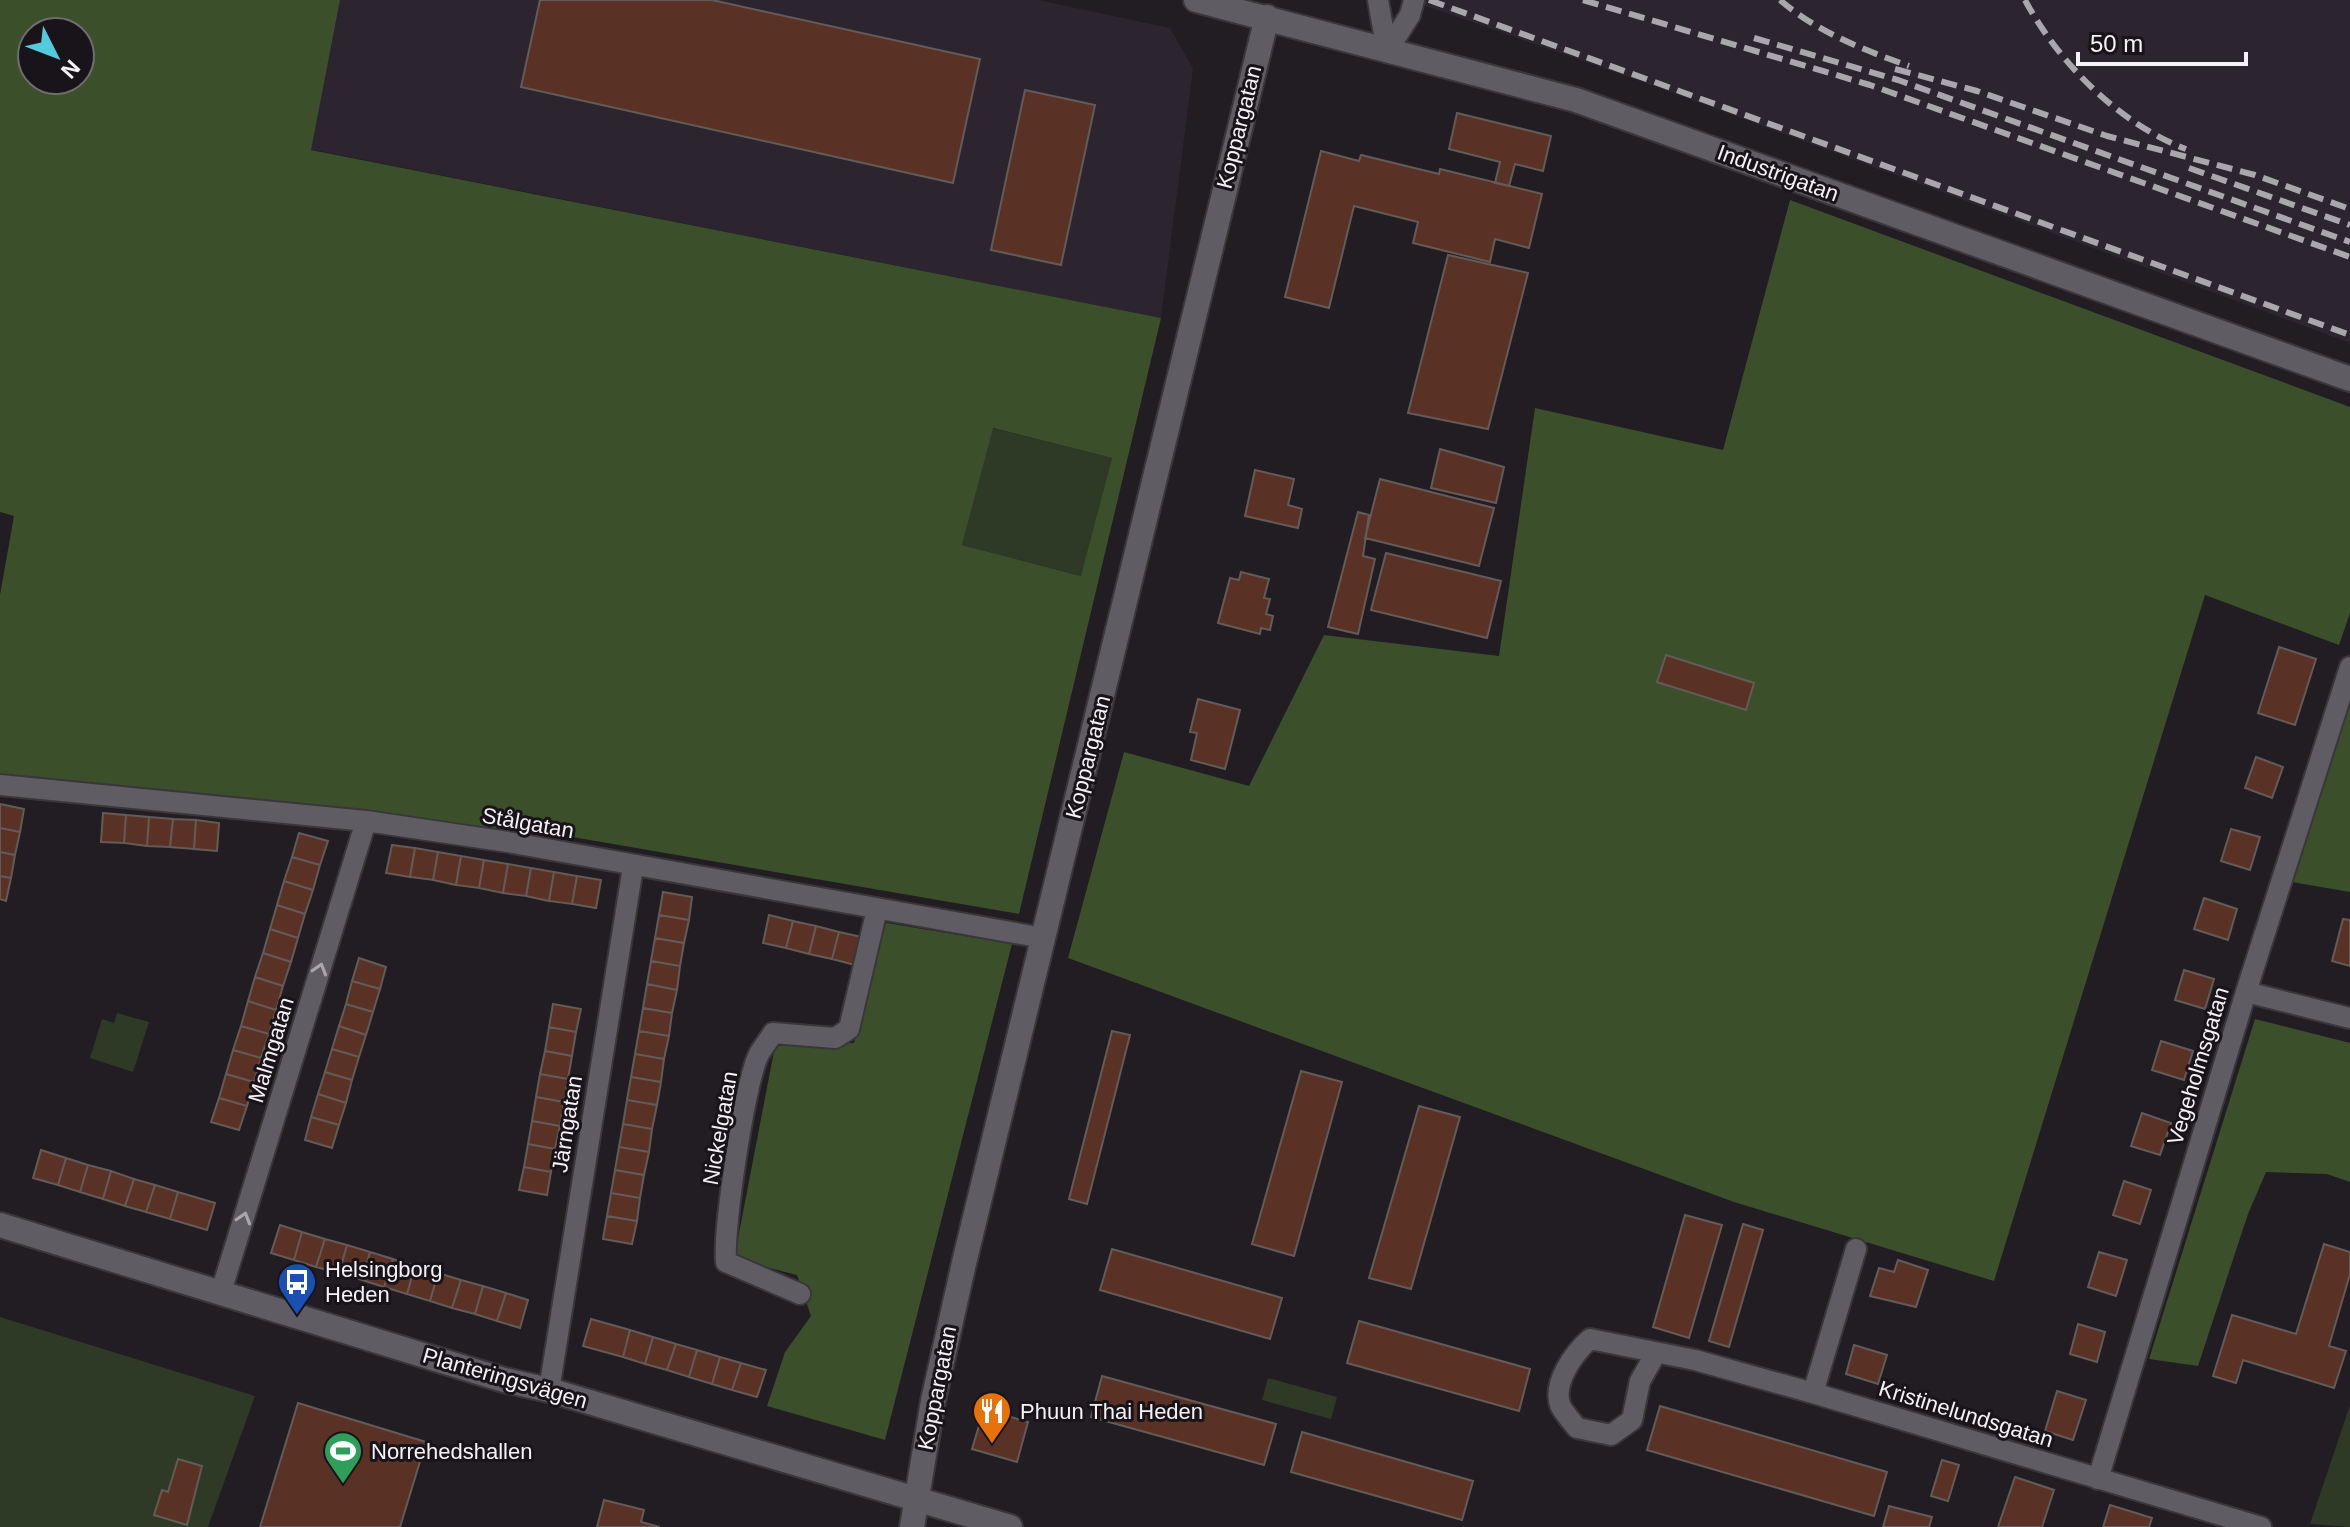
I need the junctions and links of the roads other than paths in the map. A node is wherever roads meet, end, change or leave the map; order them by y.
1 (1196, 0) edge
2 (1378, 0) edge
3 (1414, 0) edge
4 (1267, 17) junction
5 (1387, 51) junction
6 (2350, 379) edge
7 (2350, 667) edge
8 (0, 785) edge
9 (366, 821) junction
10 (633, 867) junction
11 (877, 909) junction
12 (1043, 938) junction
13 (2246, 992) junction
14 (2350, 1018) edge
15 (0, 1225) edge
16 (1856, 1249) dead end
17 (221, 1292) junction
18 (800, 1294) dead end
19 (1656, 1353) junction
20 (549, 1390) junction
21 (1813, 1393) junction
22 (2098, 1479) junction
23 (916, 1500) junction
24 (912, 1527) edge
25 (1010, 1527) edge
26 (2261, 1527) edge

1 - 4 street, Industrigatan
2 - 5 street
3 - 5 street
4 - 5 street, Industrigatan
4 - 12 street, Koppargatan
5 - 6 street, Industrigatan
7 - 13 street, Vegeholmsgatan
8 - 9 street, Stålgatan
9 - 10 street, Stålgatan
17 -> 9 street, Malmgatan
10 - 11 street, Stålgatan
10 - 20 street, Järngatan
11 - 12 street, Stålgatan
11 - 18 street, Nickelgatan
12 - 23 street, Koppargatan
13 - 14 street
13 - 22 street, Vegeholmsgatan
15 - 17 street, Planteringsvägen
16 - 21 street
17 - 20 street, Planteringsvägen
19 - 19 street, Kristinelundsgatan
19 - 21 street, Kristinelundsgatan
20 - 23 street, Planteringsvägen
21 - 22 street, Kristinelundsgatan
22 - 26 street, Kristinelundsgatan
23 - 24 street, Koppargatan
23 - 25 street, Planteringsvägen

